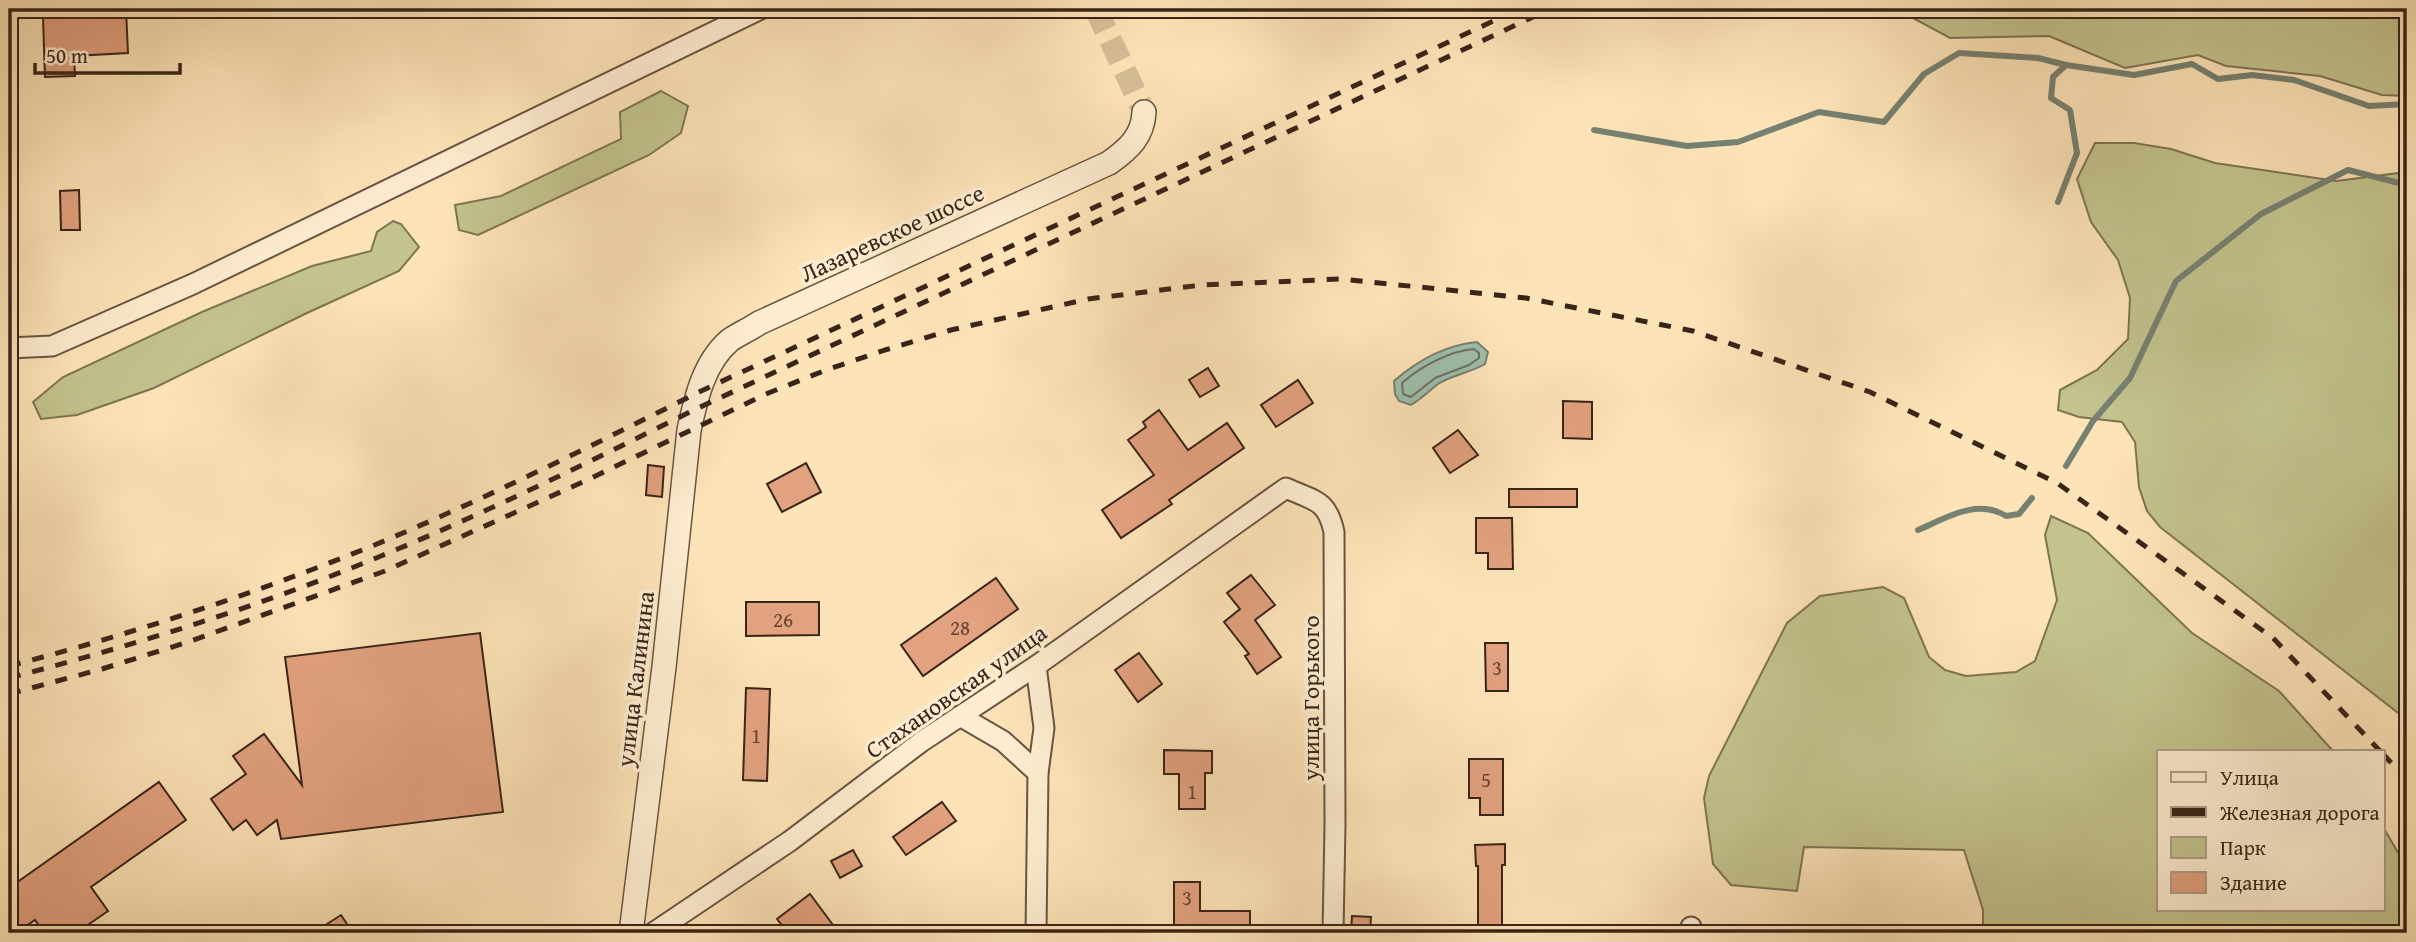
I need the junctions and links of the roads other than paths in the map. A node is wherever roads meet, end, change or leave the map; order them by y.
1 (761, 9) edge
2 (1144, 112) dead end
3 (9, 348) edge
4 (689, 430) joint
5 (1286, 488) joint
6 (1036, 666) junction
7 (960, 716) junction
8 (1038, 773) junction
9 (631, 933) edge
10 (653, 933) edge
11 (1036, 933) edge
12 (1333, 933) edge

1 - 3 street
2 - 4 street, Лазаревское шоссе
4 - 9 street, улица Калинина
5 - 6 street, Стахановская улица
5 - 12 street, улица Горького
6 - 7 street, Стахановская улица
6 - 8 street
7 - 8 street
7 - 10 street, Стахановская улица
8 - 11 street

